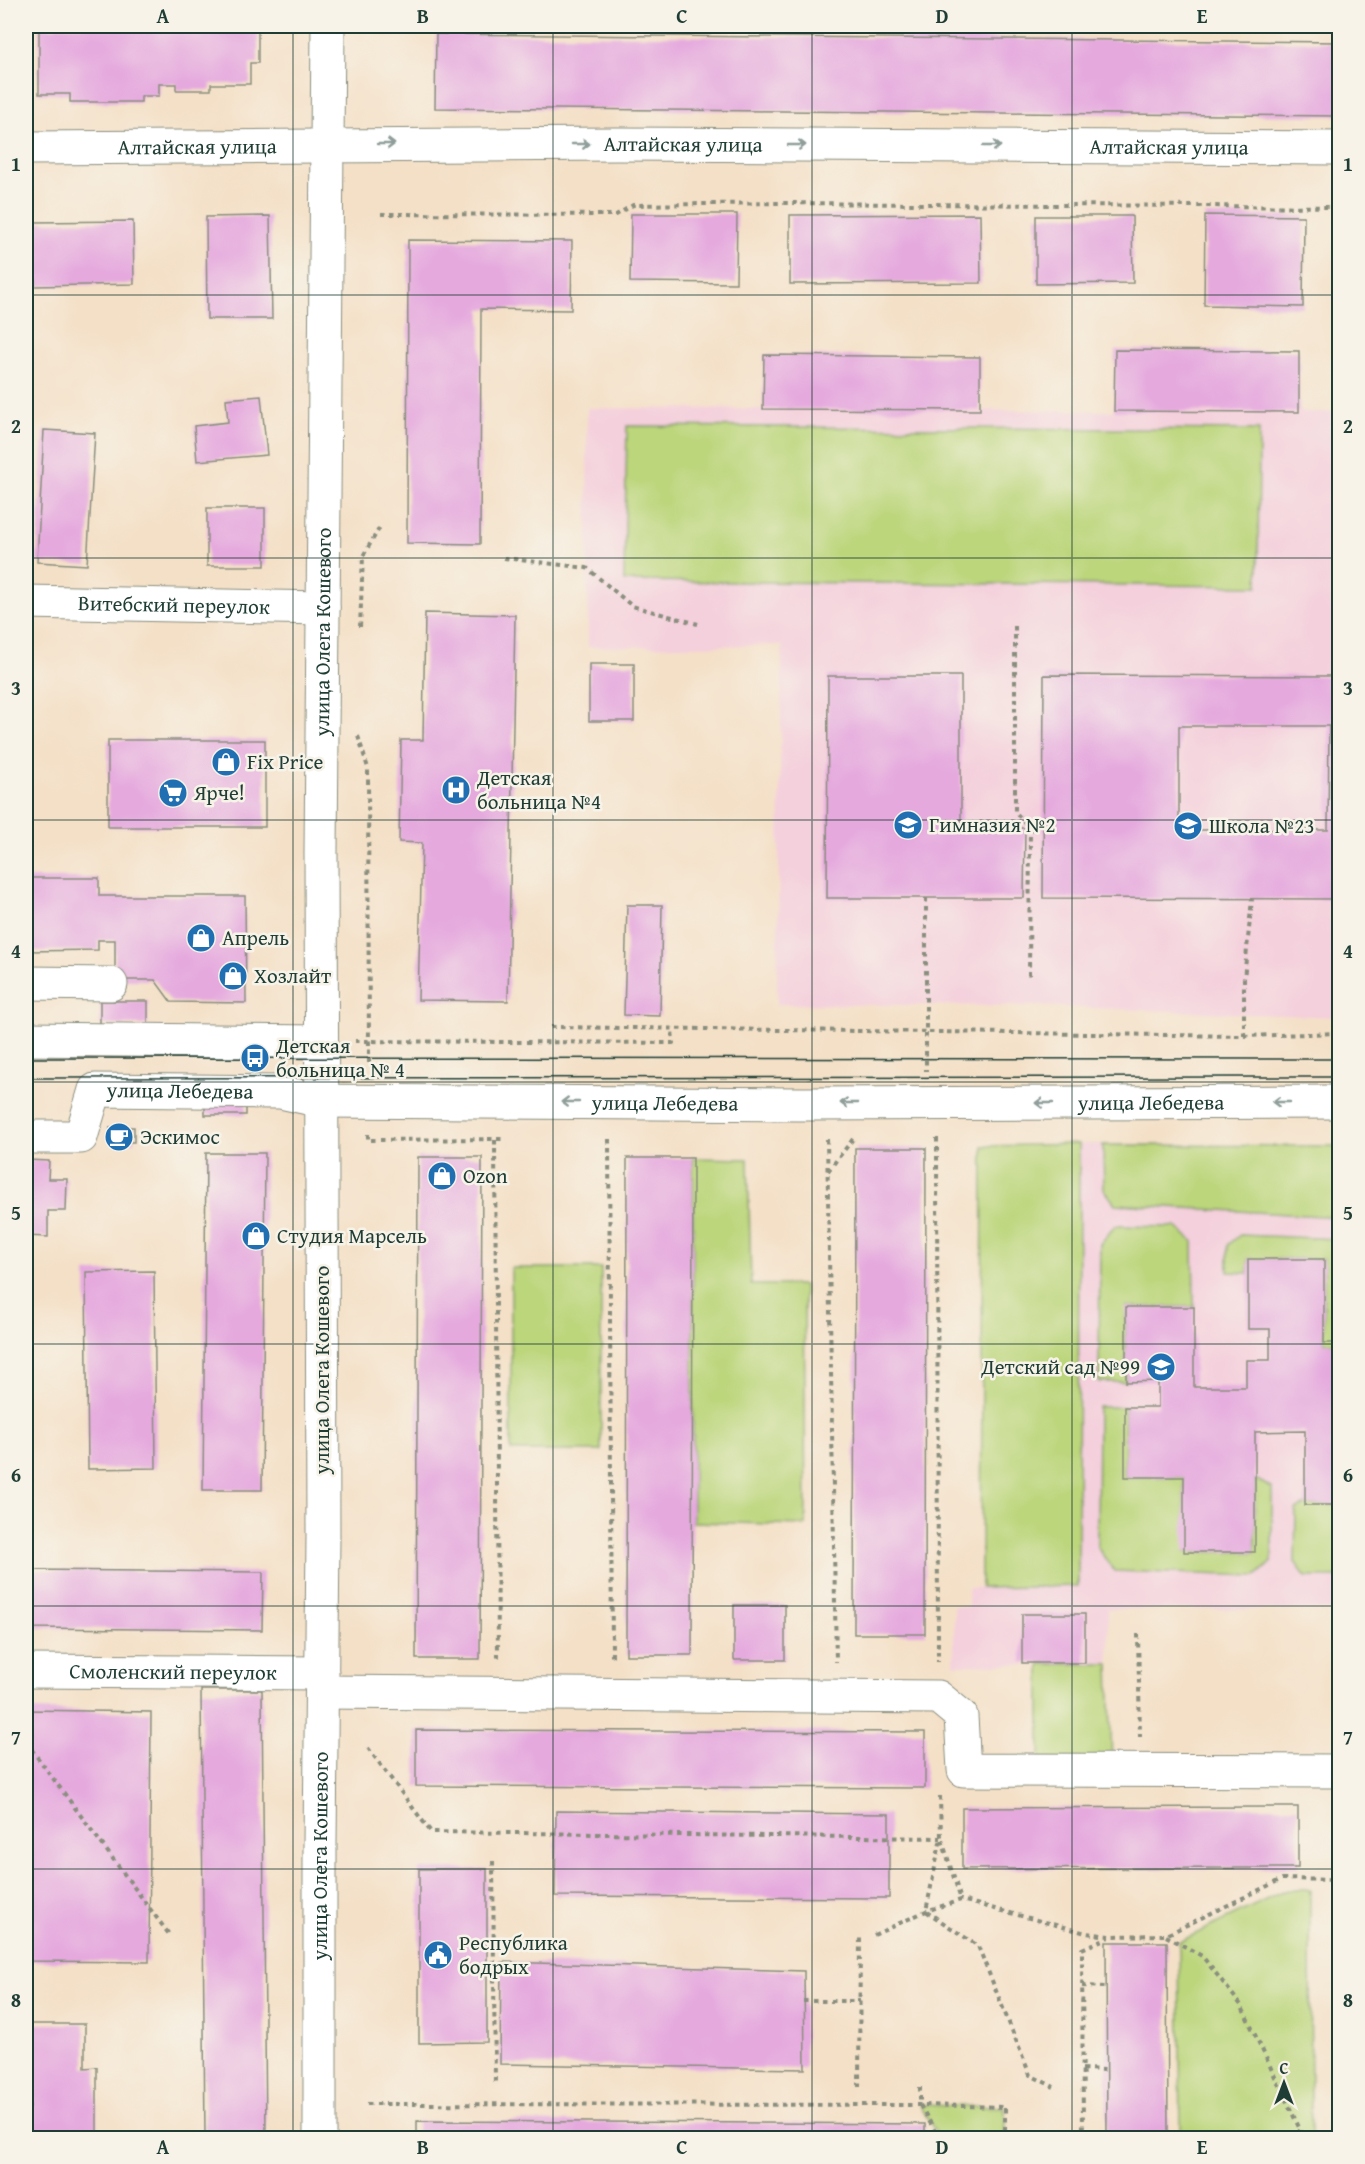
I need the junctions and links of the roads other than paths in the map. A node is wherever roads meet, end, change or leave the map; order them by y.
1 (328, 26) edge
2 (328, 145) junction
3 (26, 148) edge
4 (1340, 148) edge
5 (26, 602) edge
6 (323, 608) junction
7 (26, 983) edge
8 (111, 984) dead end
9 (26, 1039) edge
10 (321, 1041) junction
11 (321, 1101) junction
12 (1340, 1102) edge
13 (26, 1137) edge
14 (26, 1671) edge
15 (322, 1683) junction
16 (1340, 1771) edge
17 (320, 2139) edge

1 - 2 street, улица Олега Кошевого
2 - 3 street, Алтайская улица
2 -> 4 street, Алтайская улица
2 - 6 street, улица Олега Кошевого
5 - 6 street, Витебский переулок
6 - 10 street, улица Олега Кошевого
7 - 8 street
9 - 10 street
10 - 11 street, улица Олега Кошевого
12 -> 11 street, улица Лебедева
11 - 13 street, улица Лебедева
11 - 15 street, улица Олега Кошевого
14 - 15 street, Смоленский переулок
15 - 16 street, Смоленский переулок
15 - 17 street, улица Олега Кошевого

